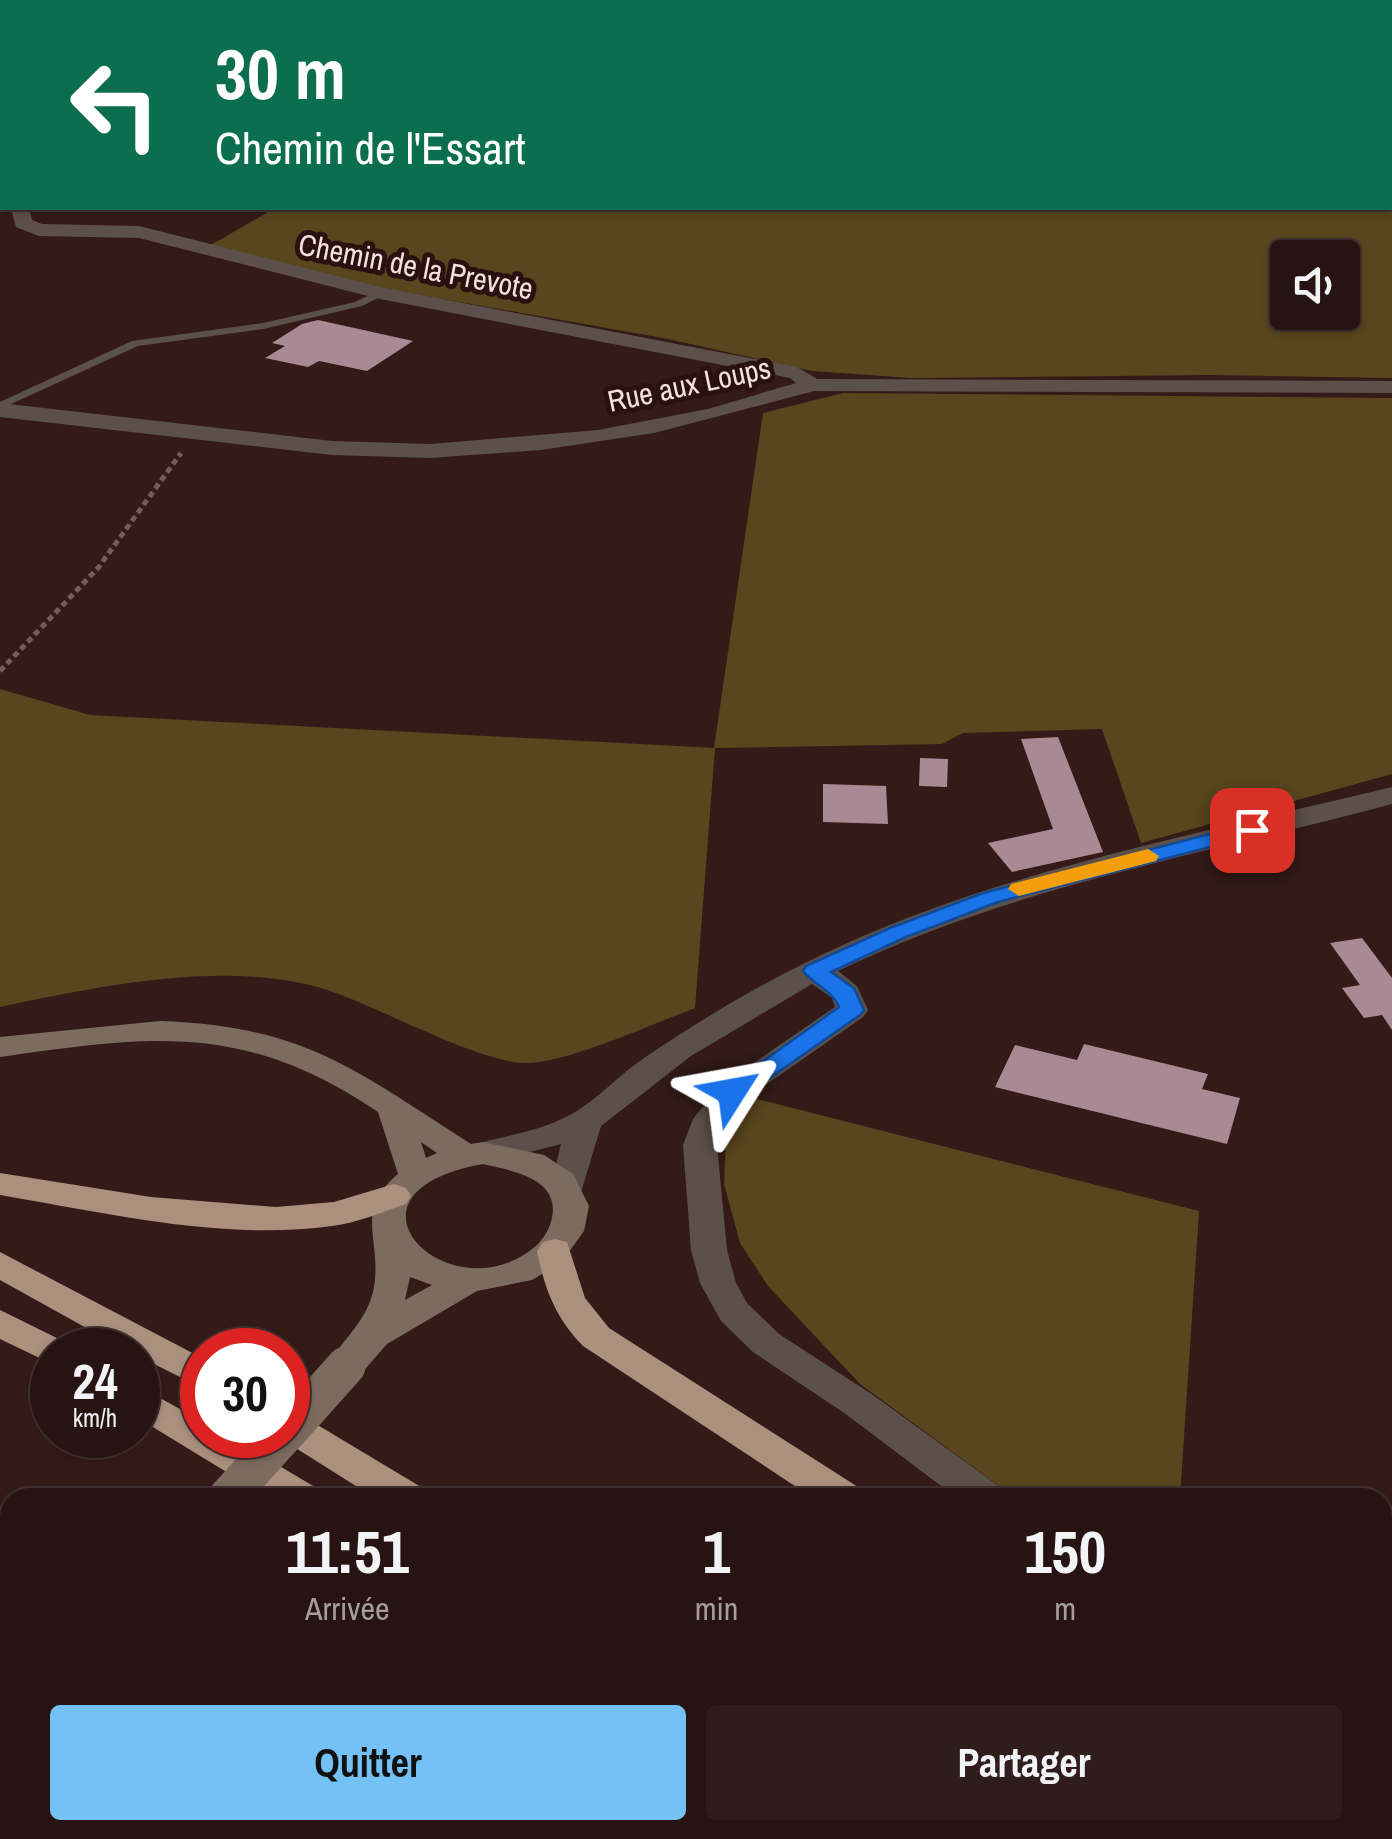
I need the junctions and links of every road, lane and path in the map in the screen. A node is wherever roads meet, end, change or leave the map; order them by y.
1 (20, 210) edge
2 (380, 293) junction
3 (812, 385) junction
4 (1392, 386) edge
5 (0, 408) edge
6 (194, 430) junction
7 (0, 671) edge
8 (1392, 795) edge
9 (814, 971) junction
10 (0, 1047) edge
11 (394, 1111) junction
12 (586, 1120) junction
13 (474, 1154) junction
14 (0, 1184) edge
15 (405, 1185) junction
16 (568, 1191) junction
17 (393, 1243) junction
18 (555, 1251) junction
19 (0, 1264) edge
20 (469, 1280) junction
21 (0, 1323) edge
22 (374, 1335) junction
23 (30, 1339) edge
24 (180, 1363) edge
25 (310, 1404) edge
26 (160, 1413) edge
27 (310, 1443) edge
28 (262, 1458) edge
29 (236, 1488) edge
30 (283, 1488) edge
31 (389, 1488) edge
32 (829, 1488) edge
33 (972, 1488) edge

1 - 2 street, Chemin de la Prevote
2 - 3 street, Chemin de la Prevote
2 - 5 lane
3 - 4 street, Rue aux Loups
3 - 6 street, Rue aux Loups
5 - 6 street, Rue aux Loups
6 - 7 path
8 - 9 street
9 - 12 street
9 - 33 street
10 - 11 street
11 - 13 street
11 - 15 street
12 - 13 street
12 - 16 street
13 - 15 street
13 - 16 street
14 - 15 highway
15 - 17 street
16 - 18 street
17 - 20 street
17 - 22 street
18 - 20 street
18 - 32 highway
19 - 24 highway
20 - 22 street
21 - 23 highway
22 - 25 street, bridge
26 - 30 highway
27 - 31 highway
28 - 29 street, bridge

